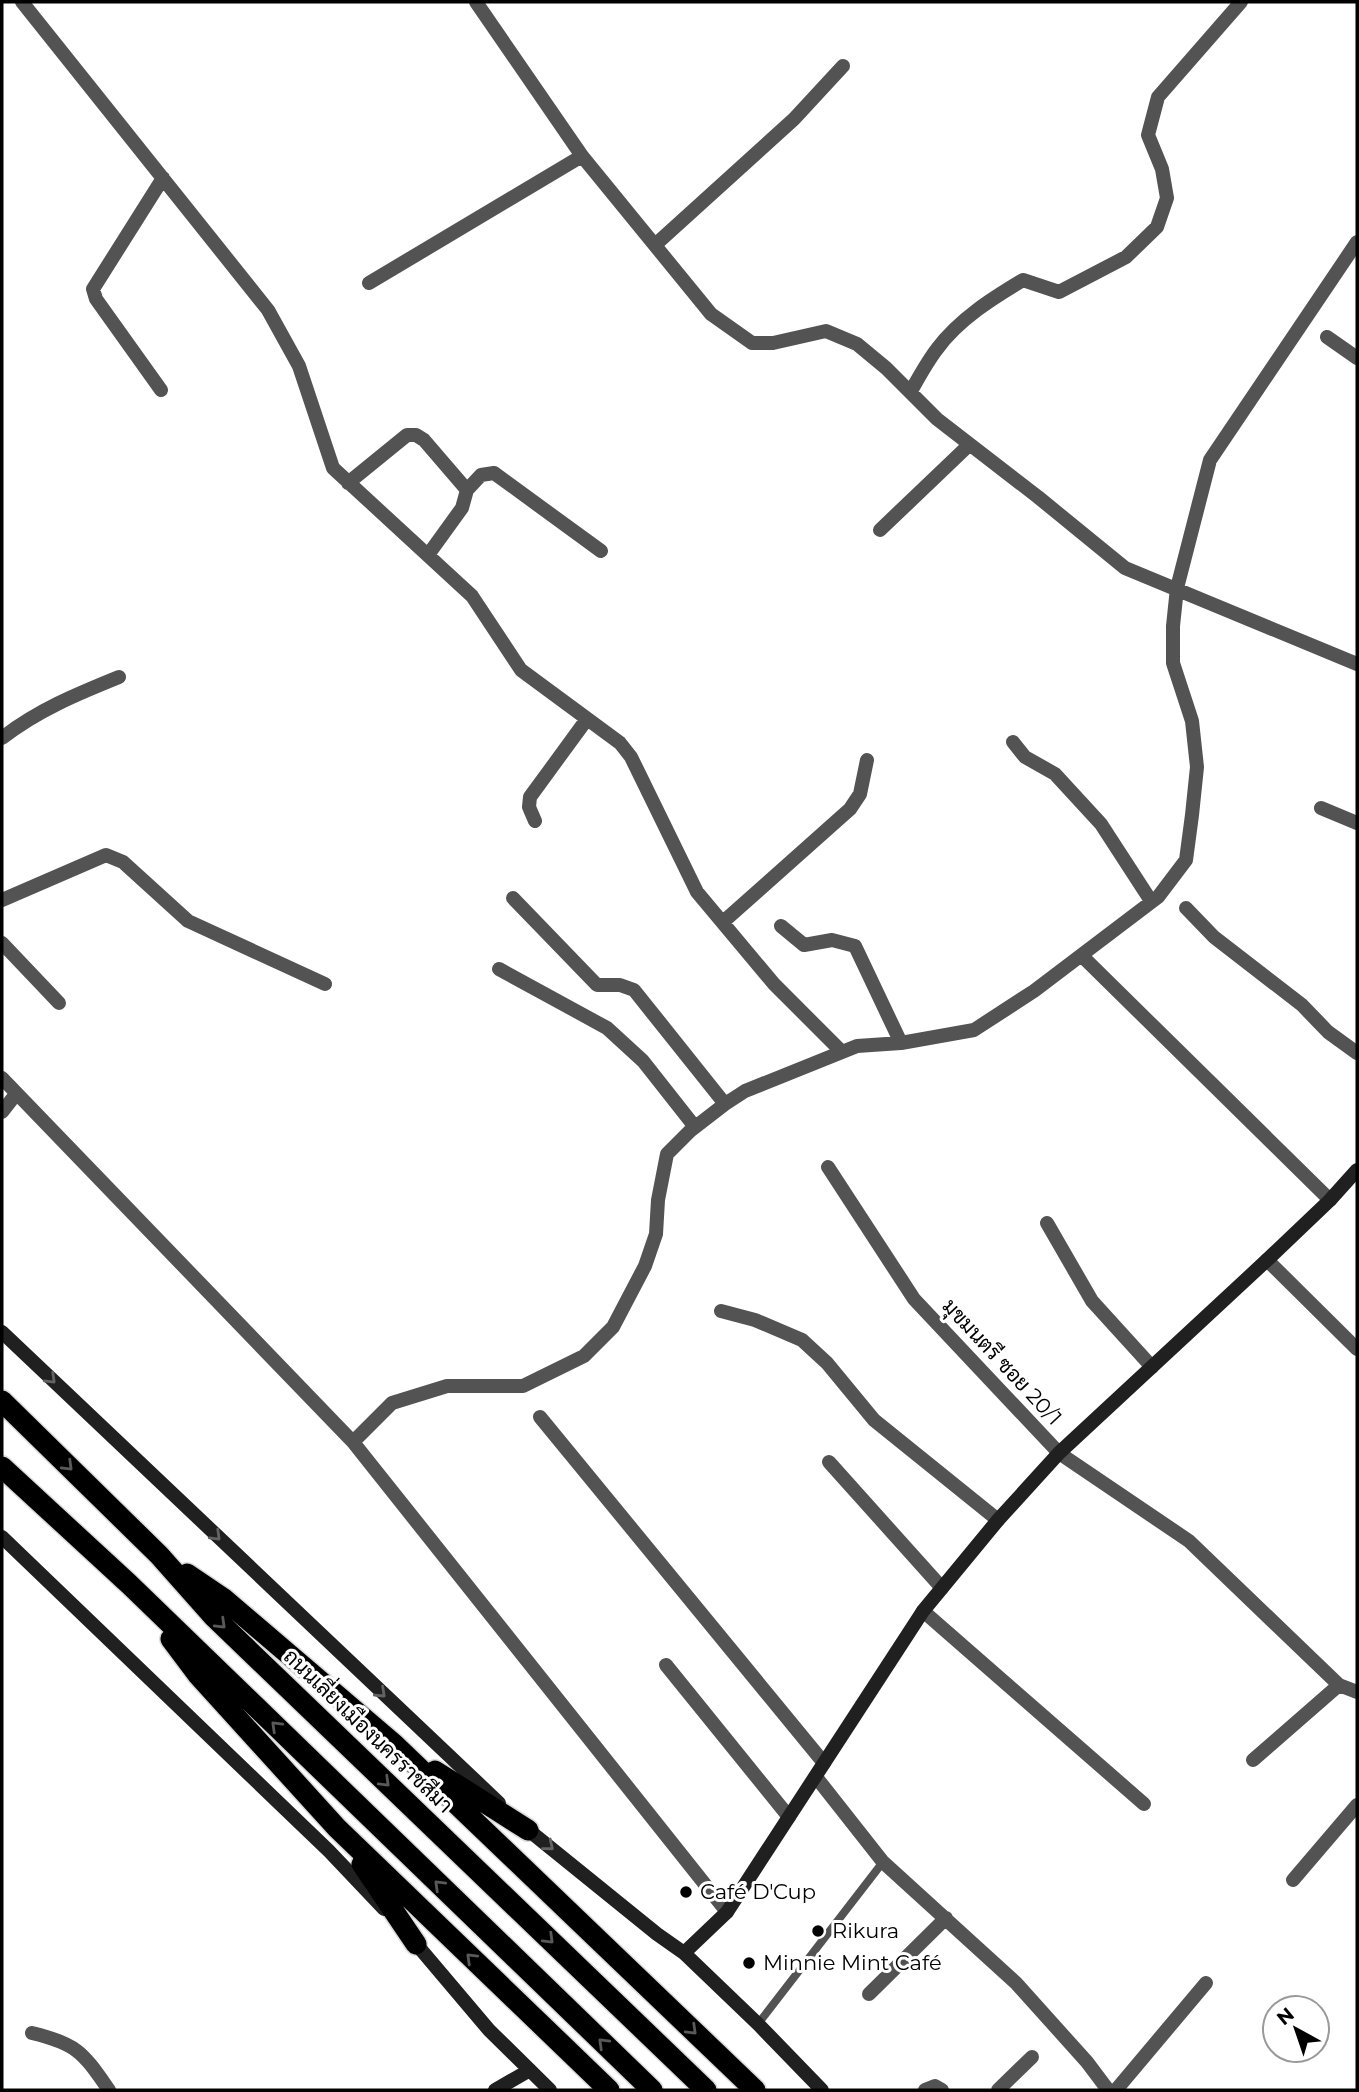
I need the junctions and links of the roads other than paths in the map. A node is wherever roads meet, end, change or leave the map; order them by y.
1 (22, 2) edge
2 (476, 2) edge
3 (1241, 2) edge
4 (843, 66) dead end
5 (582, 156) junction
6 (163, 178) junction
7 (1357, 242) edge
8 (655, 245) junction
9 (369, 283) dead end
10 (1327, 337) dead end
11 (1357, 358) edge
12 (161, 390) dead end
13 (911, 391) junction
14 (969, 445) junction
15 (348, 483) junction
16 (467, 490) junction
17 (880, 530) dead end
18 (601, 551) dead end
19 (428, 555) junction
20 (1177, 588) junction
21 (1357, 664) edge
22 (119, 677) dead end
23 (587, 719) junction
24 (2, 738) edge
25 (1013, 742) dead end
26 (867, 760) dead end
27 (1321, 808) dead end
28 (535, 821) dead end
29 (1357, 823) edge
30 (513, 898) dead end
31 (2, 900) edge
32 (1151, 901) junction
33 (1186, 908) dead end
34 (723, 922) junction
35 (781, 926) dead end
36 (2, 943) edge
37 (1082, 956) junction
38 (499, 969) dead end
39 (325, 984) dead end
40 (59, 1003) dead end
41 (901, 1043) junction
42 (842, 1052) junction
43 (1357, 1053) edge
44 (2, 1077) edge
45 (16, 1094) junction
46 (725, 1104) junction
47 (2, 1112) edge
48 (695, 1128) junction
49 (828, 1167) dead end
50 (1357, 1170) edge
51 (1330, 1200) junction
52 (1047, 1223) dead end
53 (1267, 1260) junction
54 (721, 1311) dead end
55 (2, 1332) edge
56 (1357, 1349) edge
57 (1152, 1367) junction
58 (2, 1401) edge
59 (540, 1417) dead end
60 (353, 1442) junction
61 (1059, 1453) junction
62 (829, 1462) dead end
63 (2, 1467) edge
64 (998, 1520) junction
65 (2, 1537) edge
66 (159, 1555) junction
67 (129, 1584) junction
68 (942, 1588) junction
69 (923, 1611) junction
70 (666, 1665) dead end
71 (1339, 1685) junction
72 (1357, 1692) edge
73 (395, 1745) junction
74 (1253, 1760) dead end
75 (824, 1763) junction
76 (816, 1777) junction
77 (1144, 1804) dead end
78 (1357, 1805) edge
79 (789, 1818) junction
80 (337, 1828) junction
81 (528, 1830) junction
82 (883, 1862) junction
83 (1293, 1880) dead end
84 (727, 1912) junction
85 (946, 1918) junction
86 (416, 1944) junction
87 (684, 1953) junction
88 (1206, 1983) dead end
89 (869, 1994) dead end
90 (758, 2024) junction
91 (32, 2034) dead end
92 (1032, 2057) dead end
93 (530, 2070) junction
94 (109, 2090) edge
95 (495, 2090) edge
96 (550, 2090) edge
97 (609, 2090) edge
98 (652, 2090) edge
99 (706, 2090) edge
100 (755, 2090) edge
101 (822, 2090) edge
102 (925, 2090) edge
103 (942, 2090) edge
104 (998, 2090) edge
105 (1108, 2090) edge
106 (1116, 2090) edge

1 - 6 street
2 - 5 street
3 - 13 street
4 - 8 street
5 - 8 street
5 - 9 street
6 - 12 street
6 - 15 street
7 - 20 street
8 - 13 street
10 - 11 street
13 - 14 street
14 - 17 street
14 - 20 street
15 - 16 street
15 - 19 street
16 - 18 street
16 - 19 street
19 - 23 street
20 - 21 street
20 - 32 street
22 - 24 street
23 - 28 street
23 - 34 street
25 - 32 street
26 - 34 street
27 - 29 street
30 - 46 street
31 - 39 street
32 - 37 street
33 - 43 street
34 - 42 street
35 - 41 street
36 - 40 street
37 - 41 street
37 - 51 street
38 - 48 street
41 - 42 street
42 - 46 street
44 - 45 street
45 - 47 street
45 - 60 street
46 - 48 street
48 - 60 street
49 - 61 street, มุขมนตรี ซอย 20/1
50 - 51 main road
51 - 53 main road
52 - 57 street
53 - 56 street
53 - 57 main road
54 - 64 street
55 -> 81 main road
57 - 61 main road
58 -> 66 highway, ถนนเลี่ยงเมืองนครราชสีมา
59 - 75 street
60 - 84 street
61 - 64 main road
61 - 71 street, มุขมนตรี ซอย 20/1
62 - 68 street
63 - 67 highway
64 - 68 main road
65 - 86 main road
66 - 73 highway
66 -> 99 highway, ถนนเลี่ยงเมืองนครราชสีมา
67 - 80 highway
98 -> 67 highway
68 - 69 main road
69 - 75 main road
69 - 77 street
70 - 79 street
71 - 72 street
71 - 74 street
73 - 81 highway
73 -> 100 highway
75 - 76 main road
76 - 79 main road
76 - 82 street
78 - 83 street
79 - 84 main road
80 - 86 highway
97 -> 80 highway
81 -> 87 main road
82 - 85 street
82 - 90 lane
84 - 87 main road
85 - 89 street
85 - 105 street
86 - 93 main road
87 - 90 main road
88 - 106 street
90 - 101 main road
91 - 94 street
92 - 104 street
93 - 95 main road
93 - 96 main road
102 - 103 street

